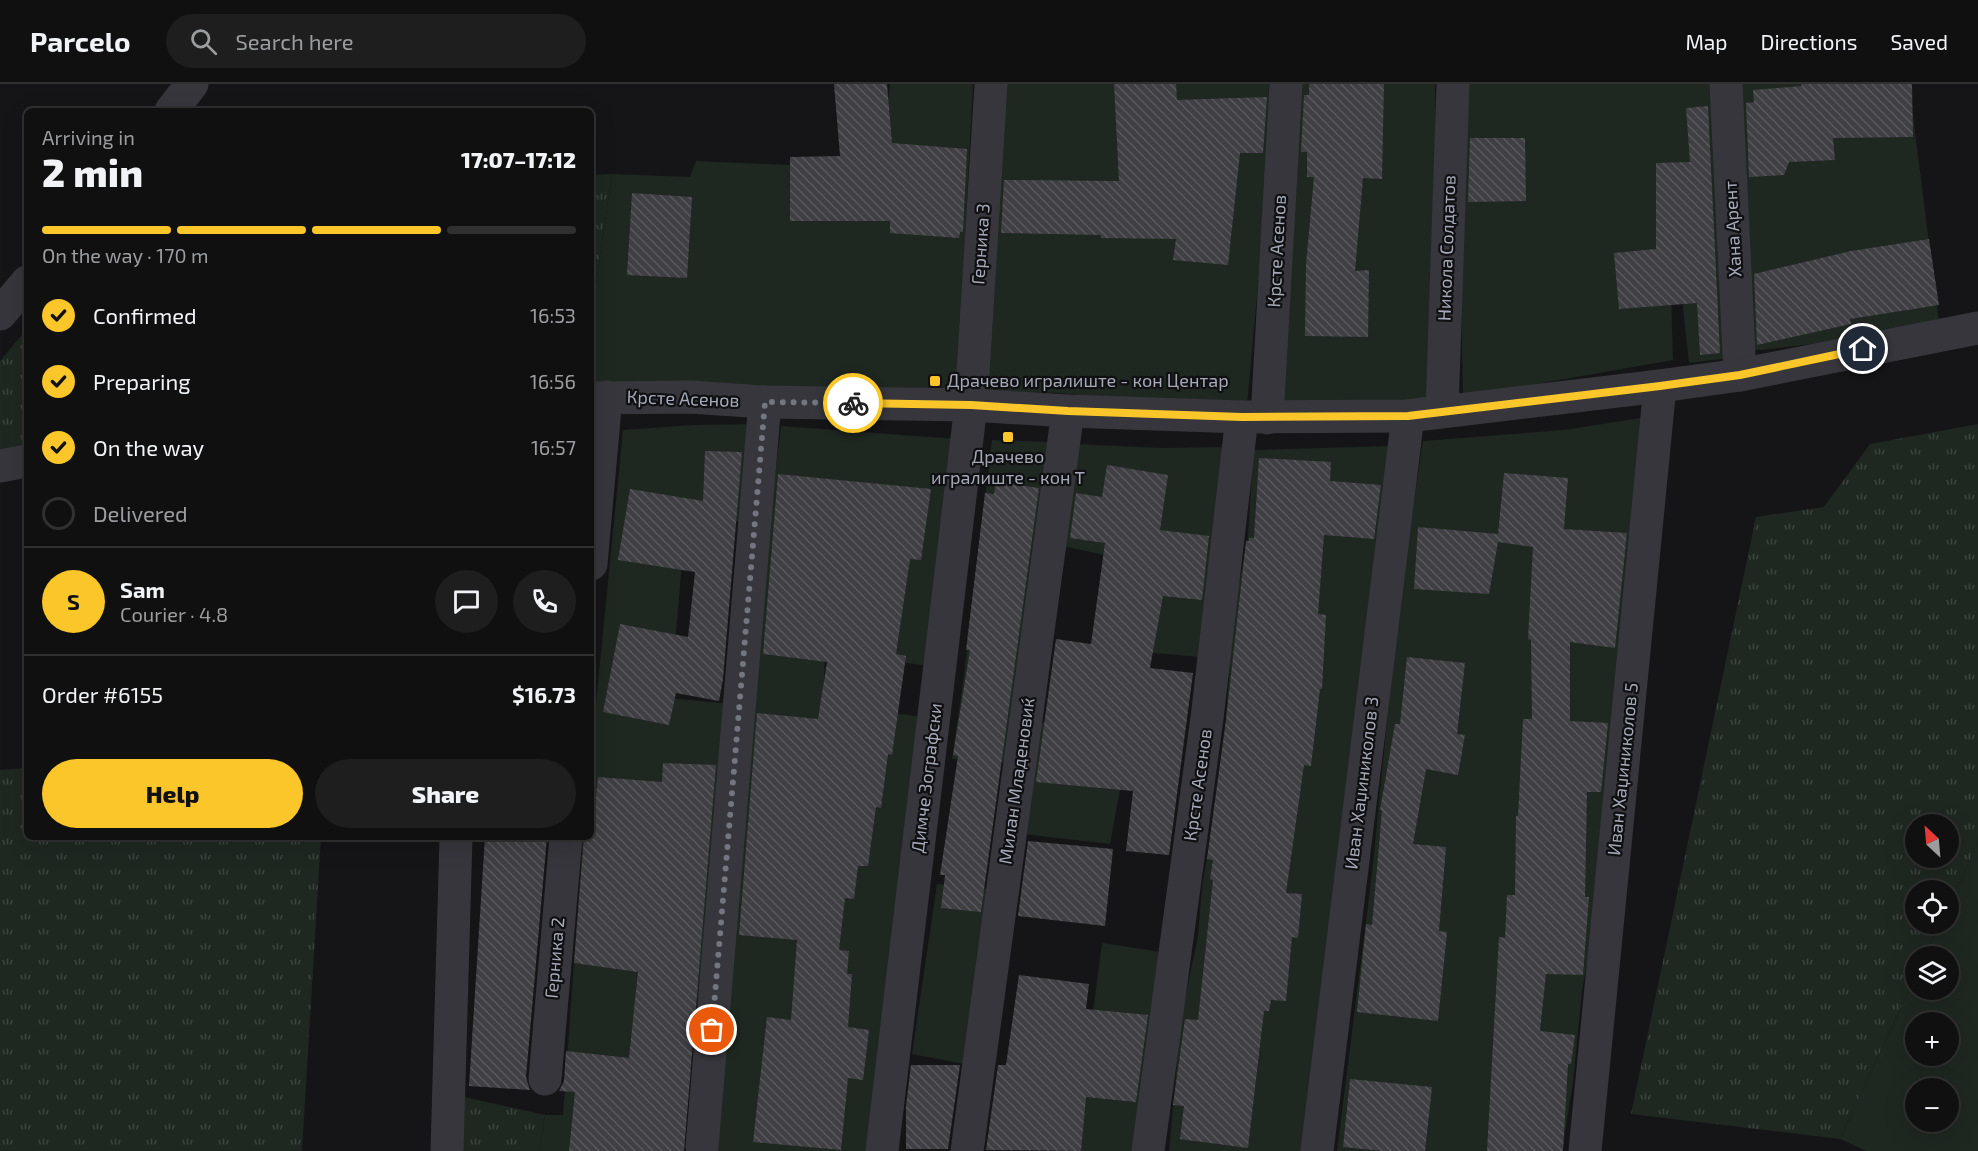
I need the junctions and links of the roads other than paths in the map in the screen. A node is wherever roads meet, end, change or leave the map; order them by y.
1 (192, 84) edge
2 (991, 84) edge
3 (1286, 84) edge
4 (1453, 84) edge
5 (1726, 84) edge
6 (173, 108) edge
7 (24, 286) edge
8 (0, 314) edge
9 (1978, 328) edge
10 (1740, 375) junction
11 (1660, 386) junction
12 (598, 398) edge
13 (765, 402) junction
14 (971, 405) junction
15 (1068, 411) junction
16 (1442, 411) junction
17 (1408, 416) junction
18 (1255, 418) junction
19 (24, 462) edge
20 (0, 466) edge
21 (594, 493) edge
22 (456, 840) edge
23 (566, 840) edge
24 (544, 1079) dead end
25 (702, 1147) dead end
26 (447, 1151) edge
27 (882, 1151) edge
28 (967, 1151) edge
29 (1148, 1151) edge
30 (1317, 1151) edge
31 (1585, 1151) edge

1 - 6 street
2 - 14 street, Герника 3
3 - 18 street, Крсте Асенов
4 - 16 street, Никола Солдатов
5 - 10 street, Хана Арент
7 - 8 street
9 - 10 street, Крсте Асенов
10 - 11 street, Крсте Асенов
11 - 16 street, Крсте Асенов
11 - 31 street, Иван Хаџиниколов 5
12 - 13 street, Крсте Асенов
12 - 21 street
13 - 14 street, Крсте Асенов
13 - 25 street
14 - 15 street, Крсте Асенов
14 - 27 street, Димче Зографски
15 - 18 street, Крсте Асенов
15 - 28 street, Милан Младеновиќ
16 - 17 street, Крсте Асенов
17 - 18 street, Крсте Асенов
17 - 30 street, Иван Хаџиниколов 3
18 - 29 street, Крсте Асенов
19 - 20 street
22 - 26 street
23 - 24 street, Герника 2

